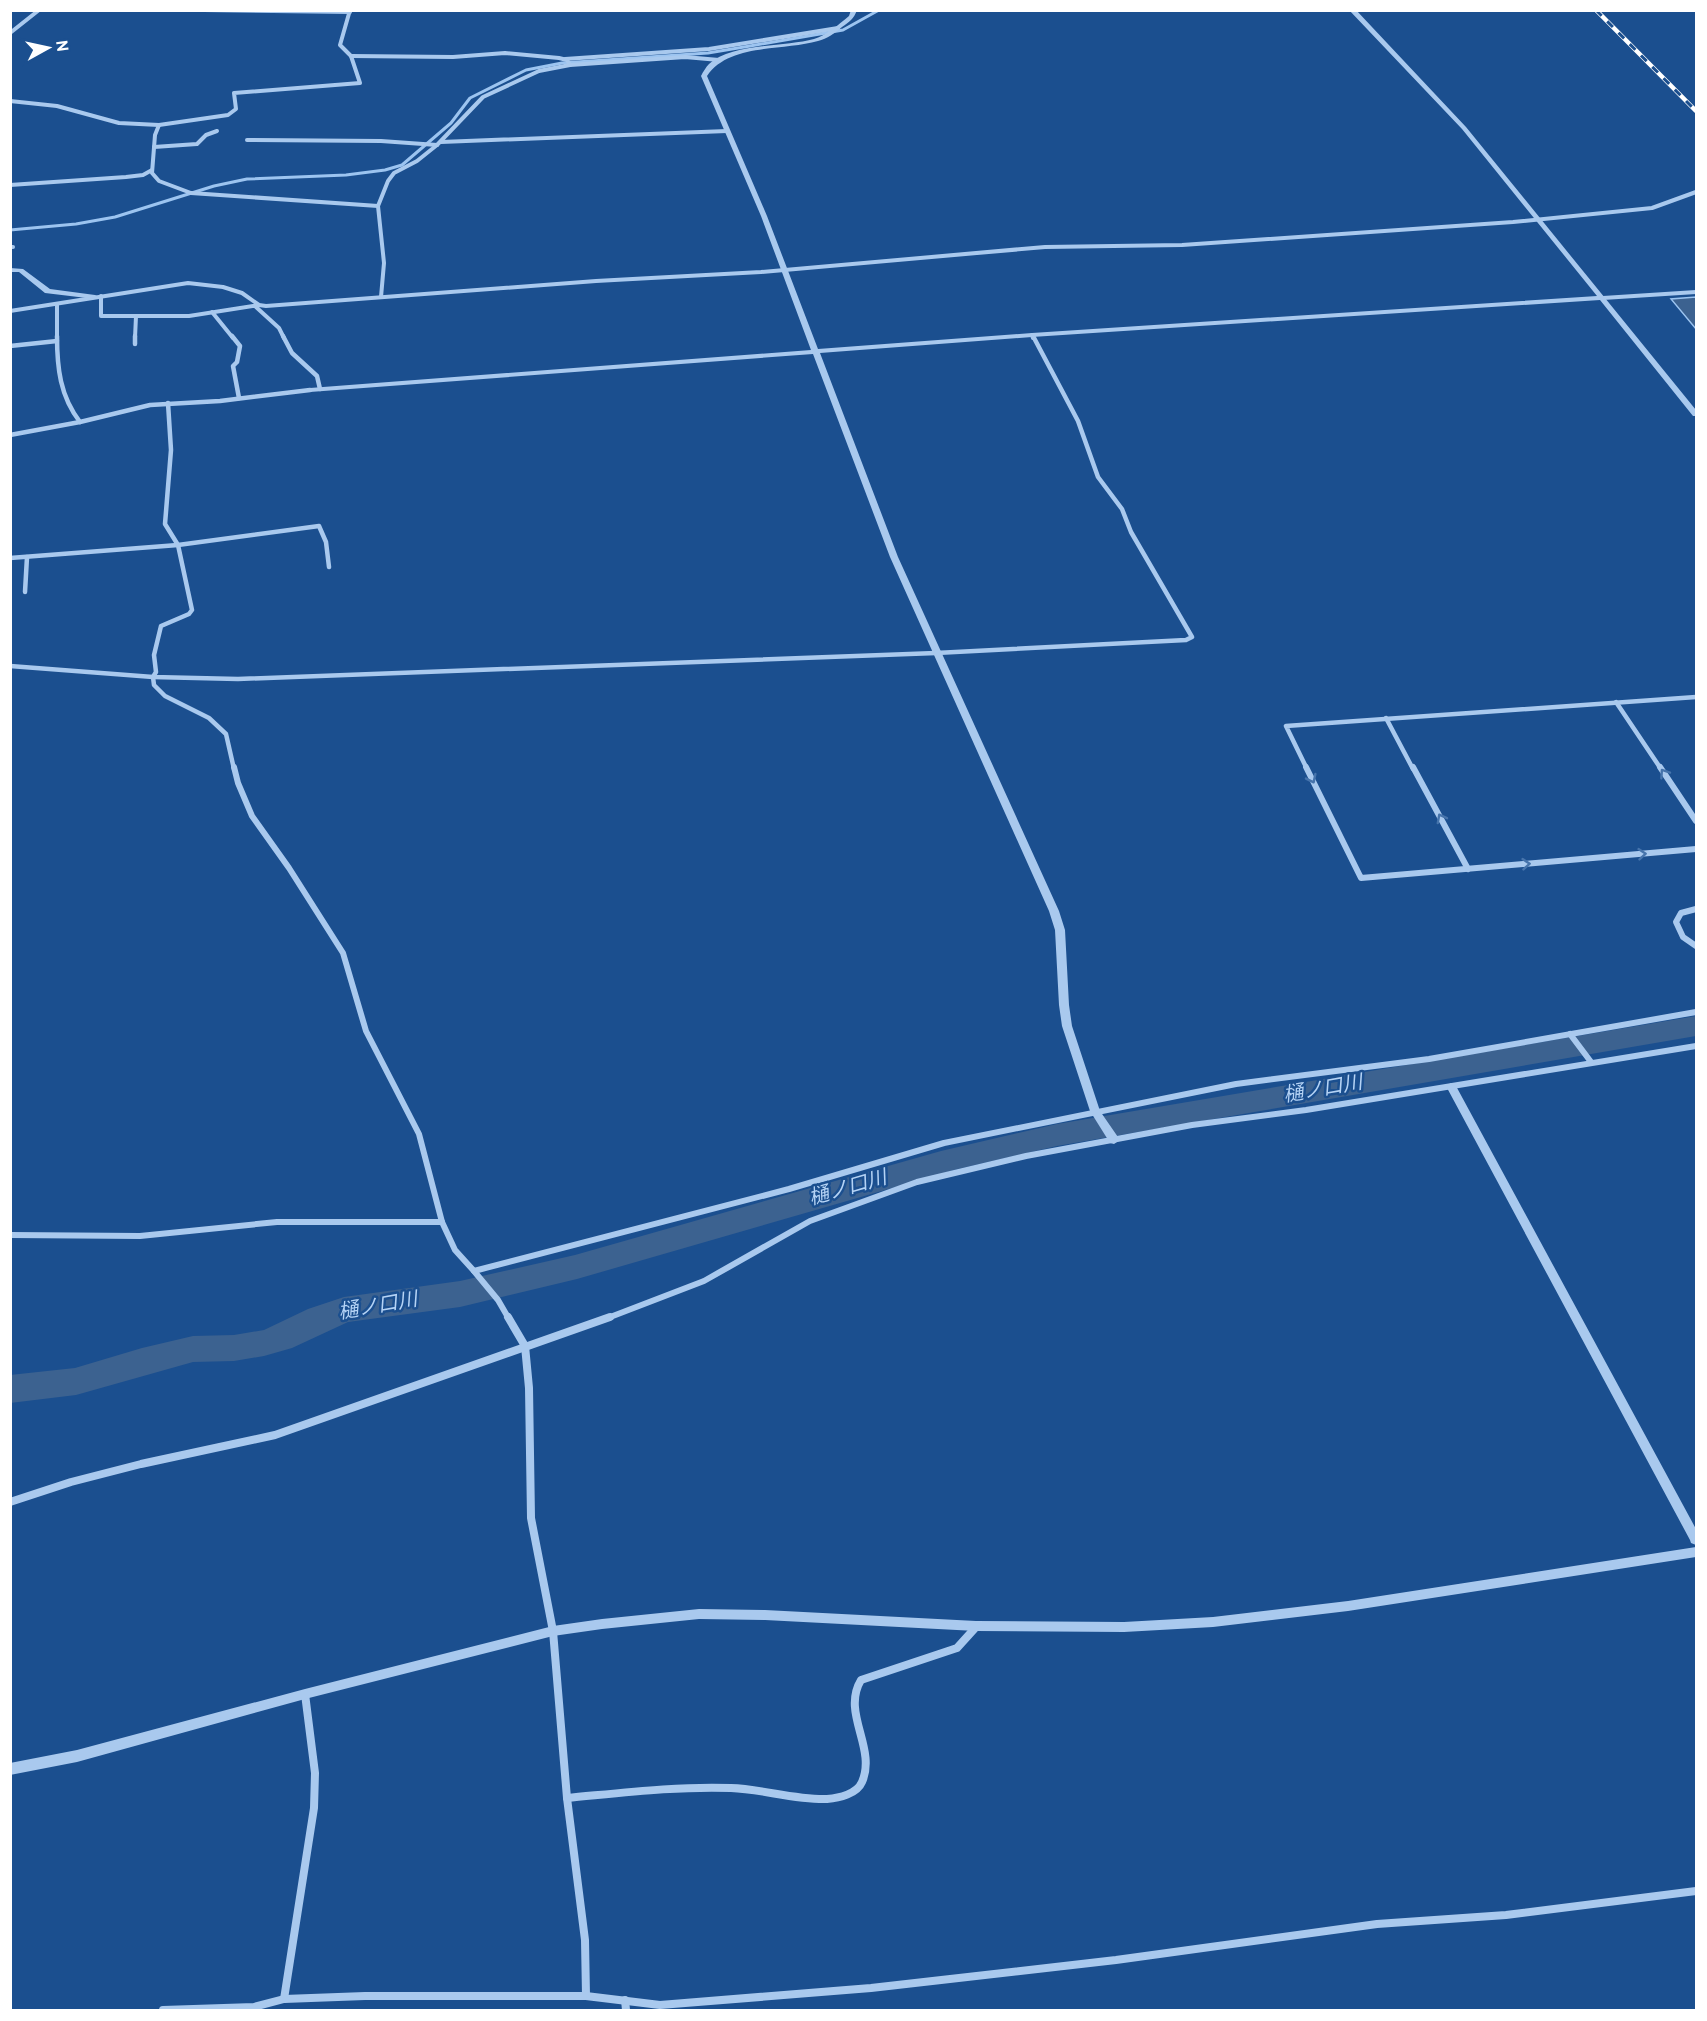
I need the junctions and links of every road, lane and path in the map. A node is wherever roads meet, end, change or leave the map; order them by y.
1 (39, 10) edge
2 (204, 10) edge
3 (854, 10) edge
4 (1352, 10) edge
5 (350, 11) edge
6 (834, 31) junction
7 (10, 33) edge
8 (351, 56) junction
9 (566, 59) junction
10 (718, 60) junction
11 (570, 65) junction
12 (10, 101) edge
13 (159, 126) junction
14 (217, 131) dead end
15 (727, 131) junction
16 (248, 140) dead end
17 (437, 144) junction
18 (154, 147) junction
19 (152, 170) junction
20 (10, 185) edge
21 (1696, 192) edge
22 (378, 206) junction
23 (1538, 220) junction
24 (784, 269) junction
25 (10, 270) edge
26 (1696, 292) edge
27 (98, 297) junction
28 (381, 297) junction
29 (1603, 298) junction
30 (57, 305) junction
31 (259, 305) junction
32 (10, 311) edge
33 (212, 312) junction
34 (136, 316) junction
35 (1032, 335) junction
36 (57, 341) junction
37 (135, 344) dead end
38 (10, 346) edge
39 (817, 352) junction
40 (320, 389) junction
41 (310, 390) joint
42 (239, 398) junction
43 (168, 403) junction
44 (1696, 414) edge
45 (80, 422) junction
46 (10, 435) edge
47 (178, 545) junction
48 (27, 557) junction
49 (10, 558) edge
50 (329, 567) dead end
51 (25, 592) dead end
52 (936, 653) junction
53 (10, 666) edge
54 (153, 677) junction
55 (1696, 698) edge
56 (1616, 702) junction
57 (1386, 718) junction
58 (1696, 821) edge
59 (1696, 849) edge
60 (1468, 869) junction
61 (1696, 909) edge
62 (1696, 945) edge
63 (1696, 1012) edge
64 (1572, 1036) junction
65 (1696, 1046) edge
66 (1589, 1061) junction
67 (1451, 1086) junction
68 (1097, 1113) junction
69 (1112, 1138) junction
70 (442, 1222) junction
71 (10, 1235) edge
72 (477, 1275) junction
73 (525, 1346) junction
74 (10, 1502) edge
75 (1696, 1540) edge
76 (1696, 1552) edge
77 (976, 1626) junction
78 (553, 1631) junction
79 (305, 1694) junction
80 (10, 1769) edge
81 (567, 1798) junction
82 (1696, 1891) edge
83 (586, 1996) junction
84 (284, 1999) junction
85 (626, 2005) edge
86 (254, 2009) edge
87 (163, 2010) edge

1 - 7 street
2 - 5 street
3 - 6 street
4 - 23 street
5 - 8 street
6 - 9 street
6 - 10 street
8 - 9 street
8 - 13 street
9 - 11 street
10 - 11 street
10 - 15 street
11 - 17 street
12 - 13 street
13 - 18 street
14 - 18 street
15 - 17 street
15 - 24 street
16 - 17 street
17 - 22 street
18 - 19 street
19 - 20 street
19 - 22 street
21 - 23 street
22 - 28 street
23 - 24 street
23 - 29 street
24 - 28 street
24 - 39 street
25 - 27 street
26 - 29 street
27 - 30 street
27 - 31 street
27 - 34 street
28 - 31 street
29 - 35 street
29 - 44 street
30 - 32 street
30 - 36 street
31 - 33 street
31 - 40 street
33 - 34 street
33 - 42 street
34 - 37 street
35 - 39 street
35 - 52 street
36 - 38 street
36 - 45 street
39 - 40 street
39 - 52 street
40 - 41 street
41 - 42 street
42 - 43 street
43 - 45 street
43 - 47 street
45 - 46 street
47 - 48 street
47 - 50 street
47 - 54 street
48 - 49 street
48 - 51 street
52 - 54 street
52 - 68 street
53 - 54 street
54 - 70 street
55 - 56 street
56 - 57 street
58 -> 56 street
60 -> 57 street
57 -> 60 street
60 -> 59 street
61 - 62 street
63 - 64 street
64 - 66 street
64 - 68 street
65 - 66 street
66 - 67 street
67 - 69 street
67 - 75 street
68 - 69 street
68 - 72 street
69 - 73 street
70 - 71 street
70 - 72 street
72 - 73 street
73 - 74 street
73 - 78 street
76 - 77 street
77 - 78 street
77 - 81 street
78 - 79 street
78 - 81 street
79 - 80 street
79 - 84 street
81 - 83 street
82 - 85 street
83 - 84 street
83 - 85 street
84 - 86 street
86 - 87 street

